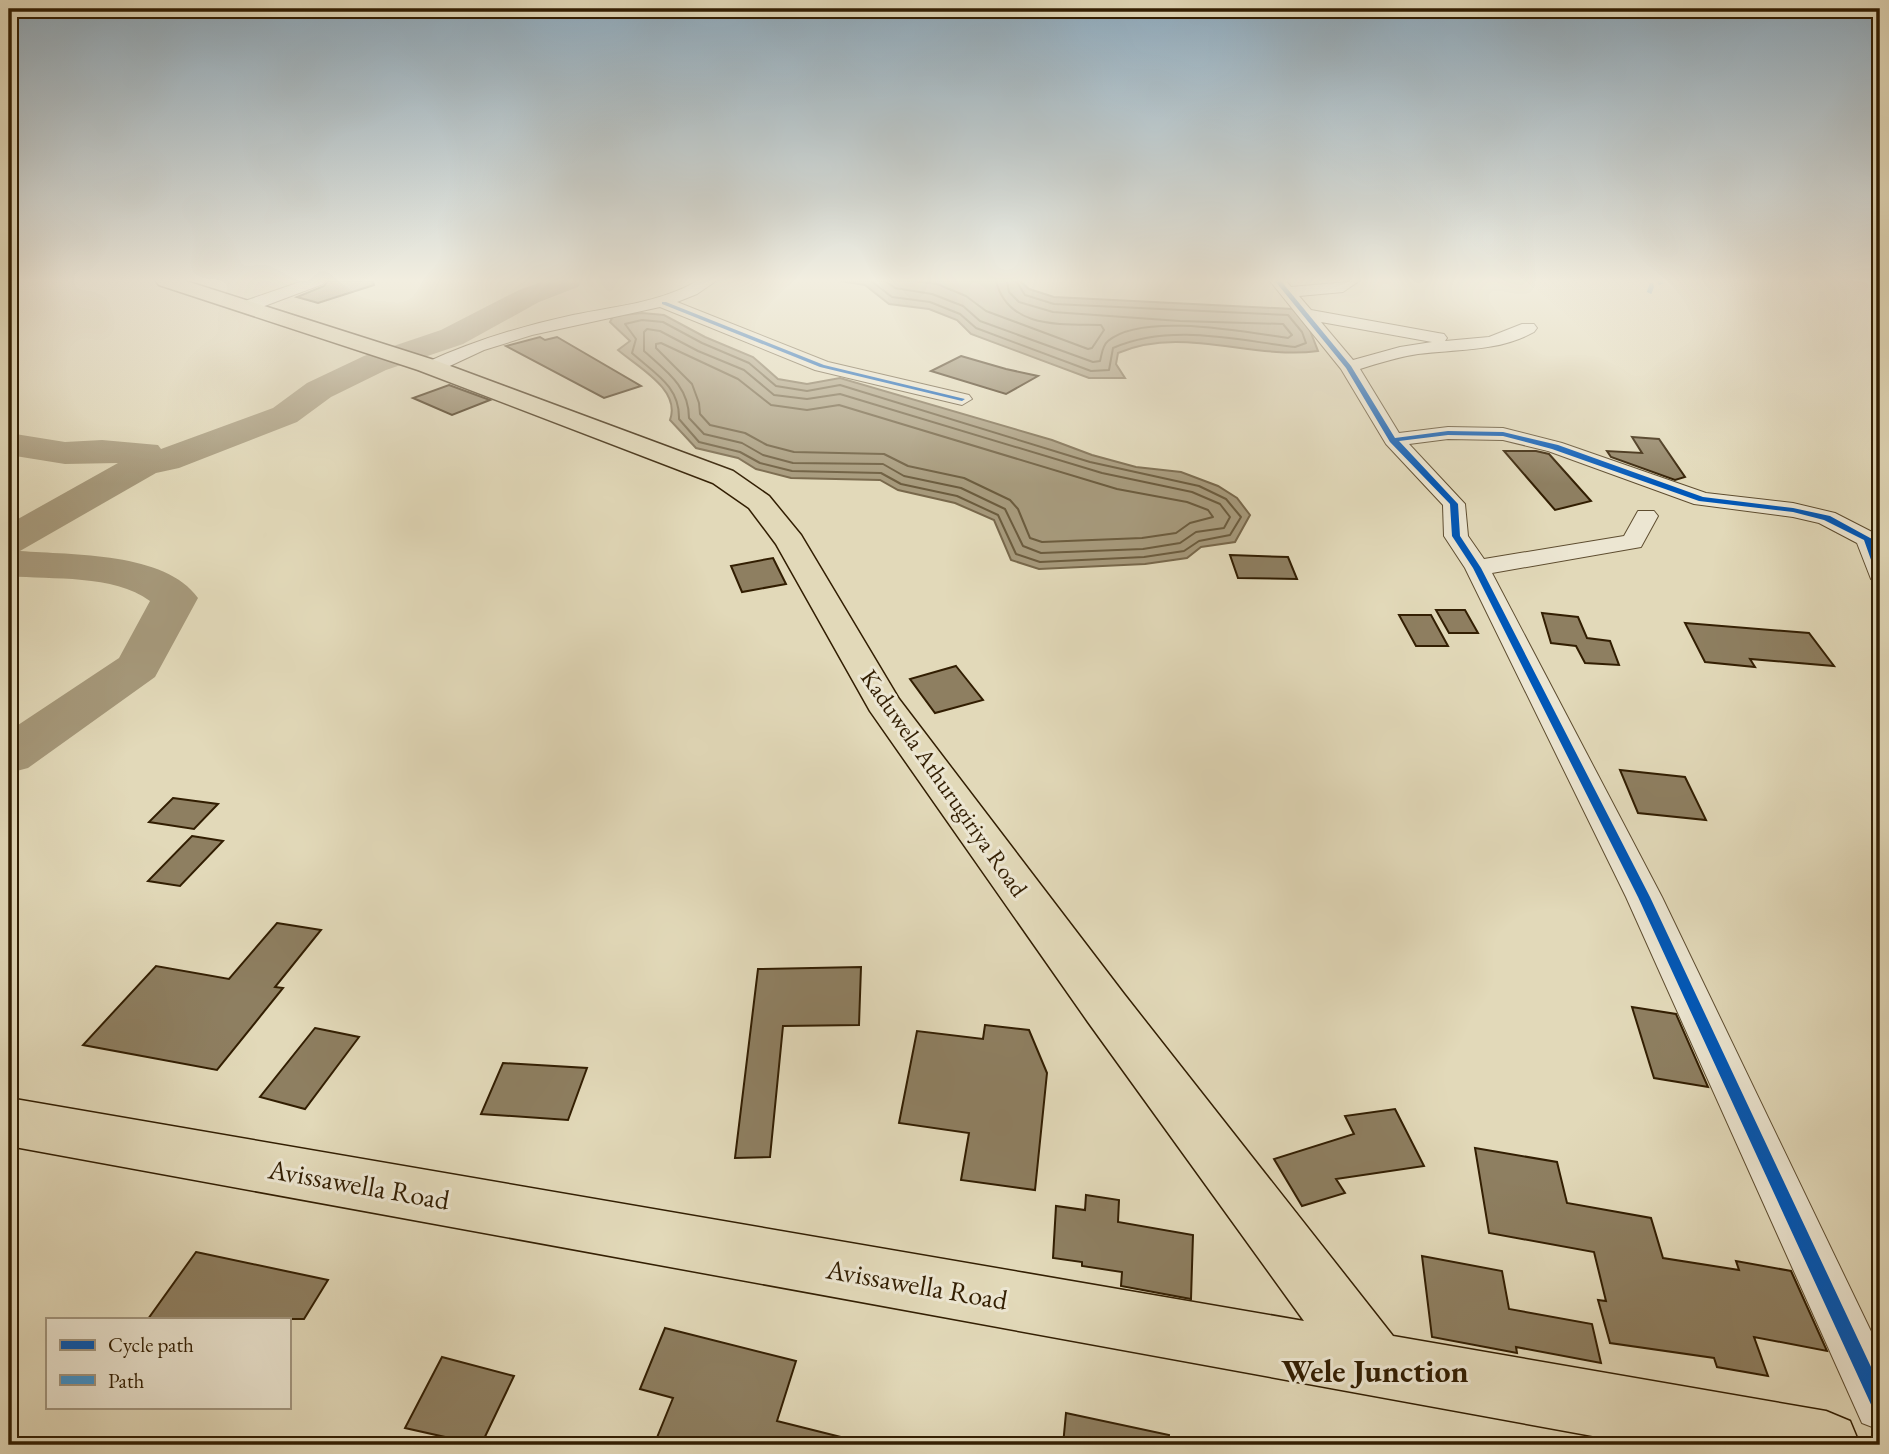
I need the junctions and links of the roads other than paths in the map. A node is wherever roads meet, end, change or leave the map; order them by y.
1 (375, 349) edge
2 (472, 349) edge
3 (779, 349) edge
4 (1334, 349) edge
5 (1416, 349) edge
6 (429, 366) junction
7 (1349, 367) junction
8 (961, 399) dead end
9 (1393, 440) junction
10 (1646, 516) dead end
11 (1477, 568) junction
12 (1880, 574) edge
13 (9, 1122) edge
14 (1375, 1365) junction
15 (1880, 1405) edge
16 (1704, 1433) edge
17 (1825, 1445) edge

1 - 6 main road, Kaduwela Athurugiriya Road
2 - 6 street
3 - 8 street
4 - 7 street
5 - 7 street
6 - 14 main road, Kaduwela Athurugiriya Road
7 - 9 street
9 - 11 street
9 - 12 street
10 - 11 street
11 - 15 street
13 - 14 main road, Avissawella Road
14 - 16 main road, Avissawella Road
16 - 17 main road, Avissawella Road

